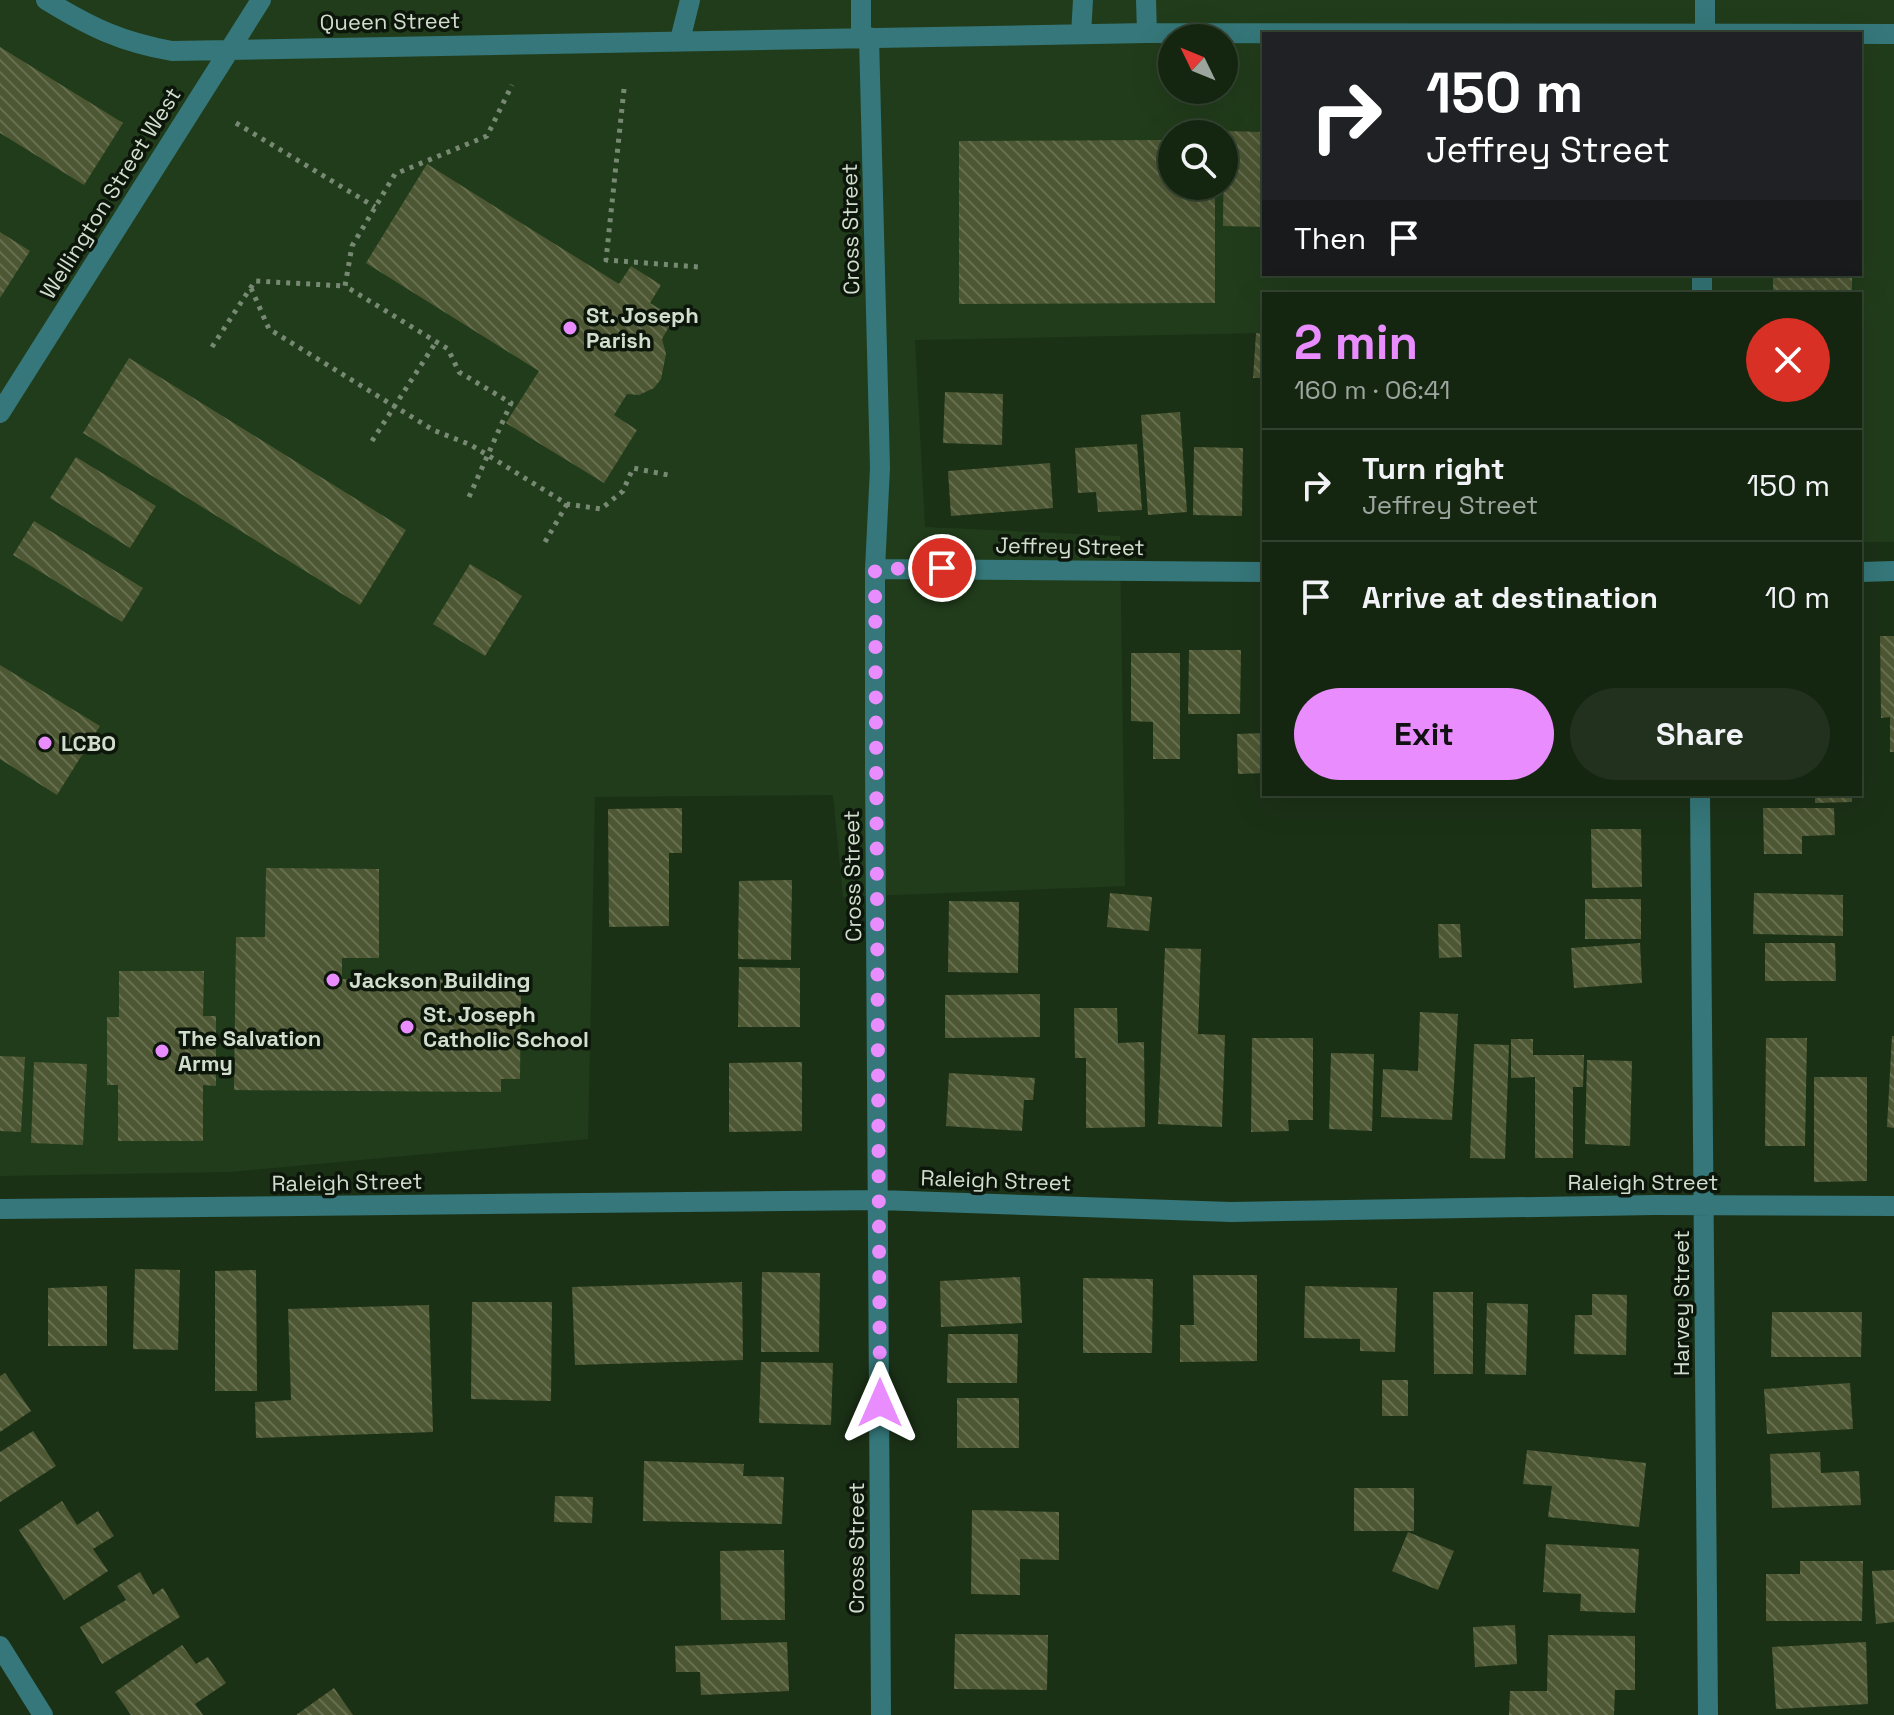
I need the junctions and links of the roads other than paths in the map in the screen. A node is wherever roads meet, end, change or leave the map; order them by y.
1 (46, 0) edge
2 (261, 0) edge
3 (690, 0) edge
4 (861, 0) edge
5 (1083, 0) edge
6 (1146, 0) edge
7 (1705, 0) edge
8 (1705, 32) edge
9 (1147, 33) junction
10 (1262, 33) edge
11 (1081, 34) junction
12 (1862, 34) edge
13 (1894, 34) edge
14 (865, 37) junction
15 (680, 40) junction
16 (230, 48) junction
17 (0, 413) edge
18 (875, 569) junction
19 (1894, 571) edge
20 (1262, 572) edge
21 (1862, 572) edge
22 (1700, 796) edge
23 (879, 1200) junction
24 (1704, 1205) junction
25 (1894, 1206) edge
26 (0, 1209) edge
27 (0, 1646) edge
28 (43, 1715) edge
29 (881, 1715) edge
30 (1708, 1715) edge

1 - 16 street, Queen Street
2 - 16 street, Wellington Street West
3 - 15 street
4 - 14 street, Cross Street
5 - 11 street
6 - 9 street
7 - 8 street
9 - 10 street, Queen Street
9 - 11 street, Queen Street
11 - 14 street, Queen Street
12 - 13 street, Queen Street
14 - 15 street, Queen Street
14 - 18 street, Cross Street
15 - 16 street, Queen Street
16 - 17 street, Wellington Street West
18 - 20 street, Jeffrey Street
18 - 23 street, Cross Street
19 - 21 street
22 - 24 street, Harvey Street
23 - 24 street, Raleigh Street
23 - 26 street, Raleigh Street
23 - 29 street, Cross Street
24 - 25 street, Raleigh Street
24 - 30 street, Harvey Street
27 - 28 street

